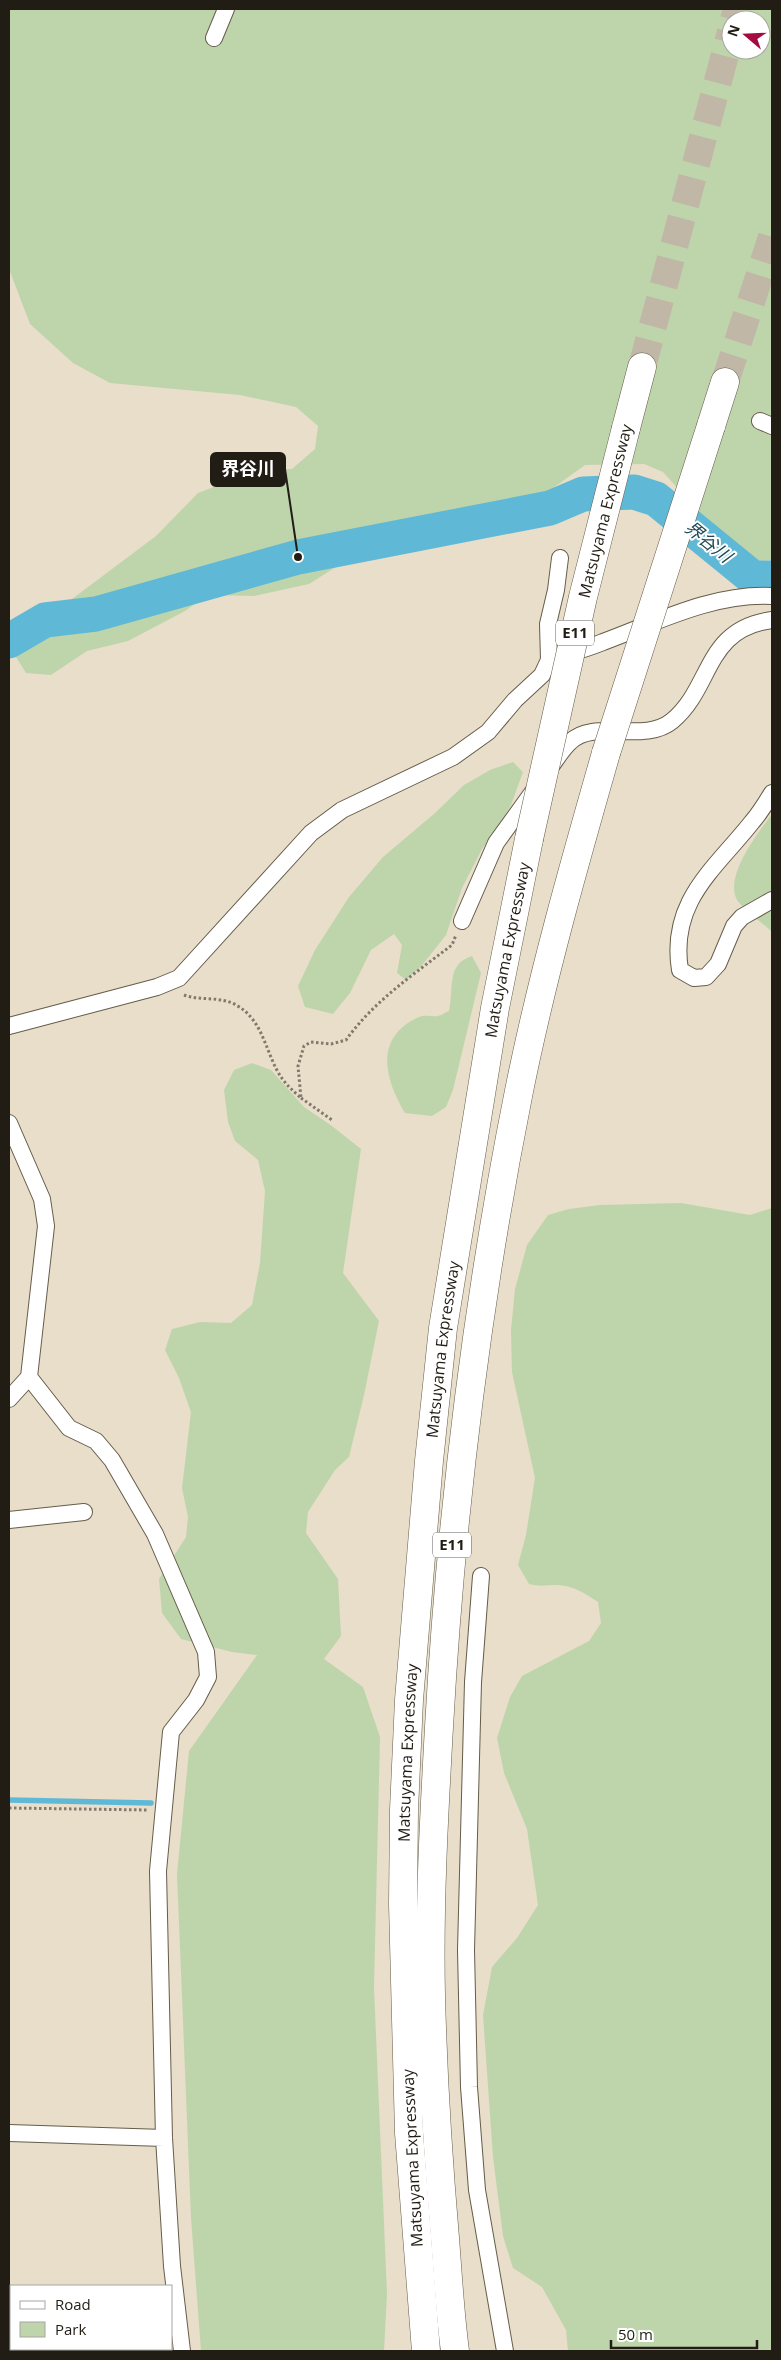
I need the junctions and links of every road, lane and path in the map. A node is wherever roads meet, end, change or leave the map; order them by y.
1 (226, 9) edge
2 (214, 38) dead end
3 (642, 368) tunnel mouth
4 (725, 382) tunnel mouth
5 (560, 558) dead end
6 (772, 596) edge
7 (772, 620) edge
8 (549, 660) junction
9 (772, 793) edge
10 (772, 900) edge
11 (462, 921) joint
12 (171, 983) junction
13 (9, 1026) edge
14 (301, 1098) junction
15 (332, 1120) dead end
16 (9, 1124) edge
17 (29, 1377) junction
18 (9, 1399) edge
19 (84, 1512) dead end
20 (9, 1520) edge
21 (481, 1576) dead end
22 (9, 1808) edge
23 (163, 1810) junction
24 (9, 2133) edge
25 (164, 2138) junction
26 (182, 2351) edge
27 (426, 2351) edge
28 (455, 2351) edge
29 (505, 2351) edge

1 - 2 street
3 - 27 highway, Matsuyama Expressway / E11, bridge
4 - 28 highway, Matsuyama Expressway / E11, bridge
5 - 8 street
6 - 8 street
7 - 11 street
8 - 12 street
9 - 10 street
11 - 14 path
12 - 13 street
12 - 14 path
14 - 15 path
16 - 17 street
17 - 18 street
17 - 23 street
19 - 20 street
21 - 29 street
22 - 23 path
23 - 25 street
24 - 25 street
25 - 26 street

